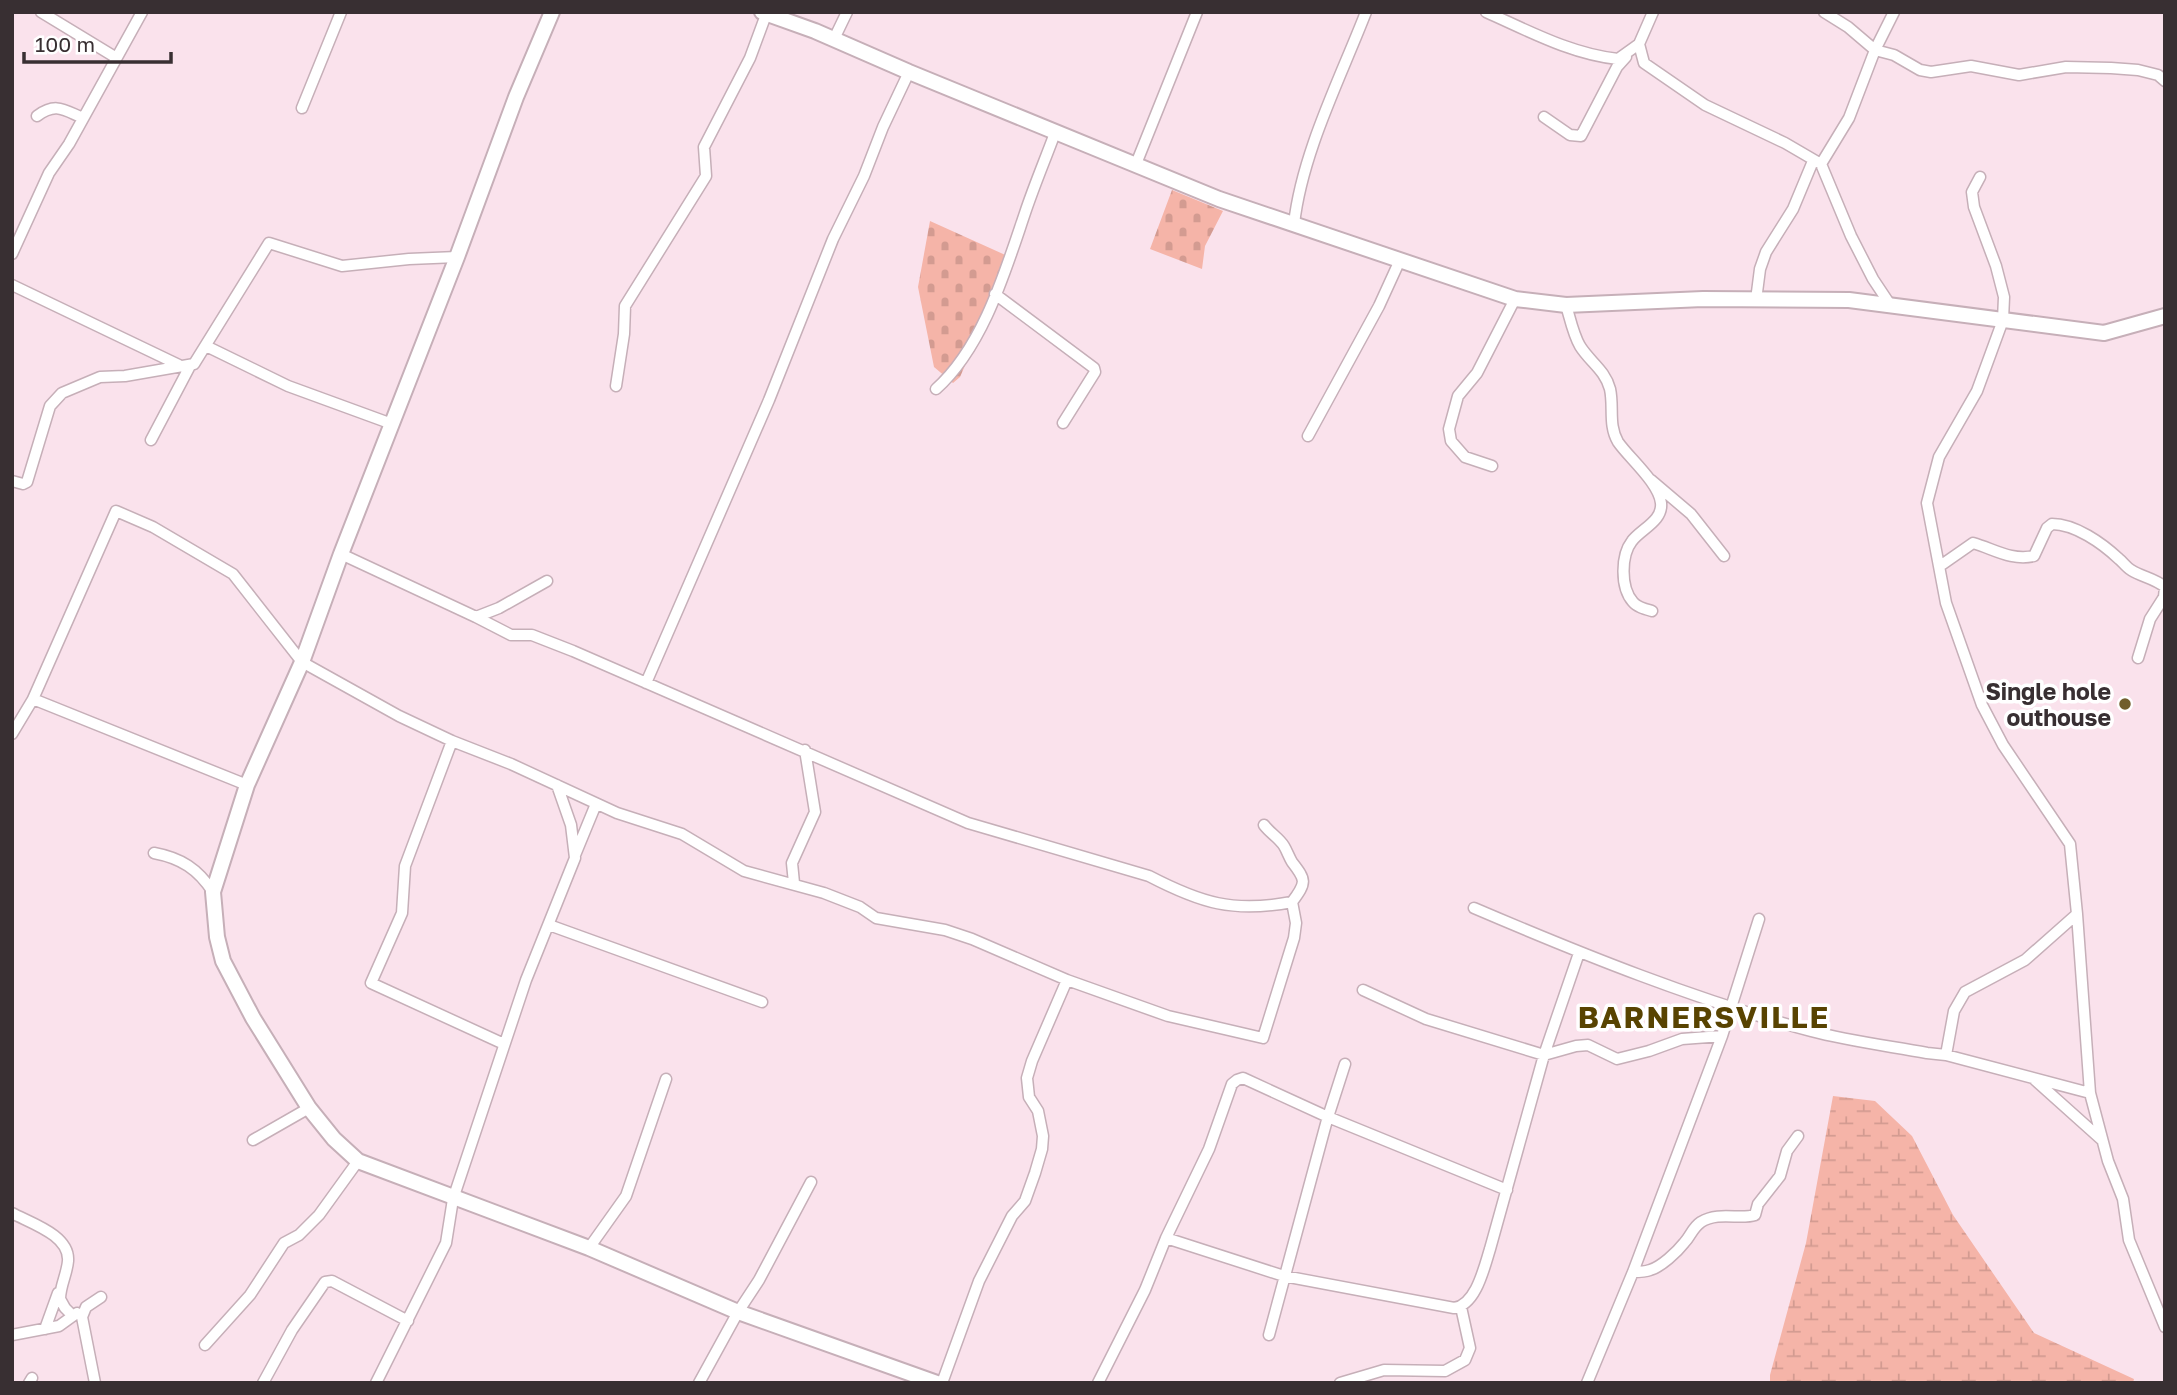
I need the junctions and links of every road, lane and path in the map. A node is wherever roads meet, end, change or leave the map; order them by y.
1 (41, 12) edge
2 (142, 12) edge
3 (341, 12) edge
4 (552, 12) edge
5 (847, 12) edge
6 (1197, 12) edge
7 (1366, 12) edge
8 (1486, 12) edge
9 (1653, 12) edge
10 (1824, 12) edge
11 (1894, 12) edge
12 (765, 13) edge
13 (57, 17) edge
14 (834, 38) junction
15 (1639, 44) junction
16 (1875, 50) junction
17 (115, 57) junction
18 (909, 72) junction
19 (2165, 80) edge
20 (302, 108) dead end
21 (37, 116) dead end
22 (1544, 117) dead end
23 (83, 118) junction
24 (1055, 133) junction
25 (1817, 163) junction
26 (1136, 164) junction
27 (1980, 177) dead end
28 (1294, 224) junction
29 (12, 254) edge
30 (457, 257) junction
31 (1400, 260) junction
32 (12, 285) edge
33 (995, 294) junction
34 (1515, 299) junction
35 (1756, 300) junction
36 (1566, 305) junction
37 (1891, 306) junction
38 (2165, 316) edge
39 (2003, 320) junction
40 (206, 346) junction
41 (185, 366) junction
42 (617, 386) dead end
43 (936, 389) dead end
44 (1063, 423) dead end
45 (392, 424) junction
46 (1308, 436) dead end
47 (150, 440) dead end
48 (1492, 466) dead end
49 (1648, 478) junction
50 (12, 481) edge
51 (341, 554) junction
52 (1724, 556) dead end
53 (1940, 566) junction
54 (547, 581) dead end
55 (1652, 611) dead end
56 (476, 617) junction
57 (2138, 658) dead end
58 (302, 662) junction
59 (646, 683) junction
60 (33, 699) junction
61 (12, 734) edge
62 (452, 741) junction
63 (805, 750) junction
64 (247, 785) junction
65 (557, 785) junction
66 (596, 804) junction
67 (1264, 825) dead end
68 (154, 853) dead end
69 (575, 858) junction
70 (794, 883) junction
71 (213, 892) junction
72 (1292, 902) junction
73 (1474, 908) dead end
74 (2077, 914) junction
75 (1759, 919) dead end
76 (549, 925) junction
77 (1579, 953) junction
78 (1067, 980) junction
79 (1363, 990) dead end
80 (762, 1002) dead end
81 (1732, 1007) junction
82 (1722, 1036) junction
83 (504, 1044) junction
84 (1544, 1055) junction
85 (1946, 1055) junction
86 (1345, 1064) dead end
87 (2033, 1078) junction
88 (666, 1079) dead end
89 (2090, 1093) junction
90 (309, 1108) junction
91 (1328, 1117) junction
92 (1798, 1136) dead end
93 (253, 1139) dead end
94 (2103, 1140) junction
95 (358, 1161) junction
96 (811, 1182) dead end
97 (1507, 1190) junction
98 (453, 1199) junction
99 (12, 1213) edge
100 (1166, 1238) junction
101 (589, 1248) junction
102 (1633, 1272) junction
103 (1283, 1276) junction
104 (60, 1289) junction
105 (101, 1297) dead end
106 (86, 1307) junction
107 (1461, 1307) junction
108 (738, 1312) junction
109 (73, 1315) junction
110 (408, 1321) junction
111 (2165, 1327) edge
112 (46, 1329) junction
113 (12, 1335) edge
114 (1269, 1335) dead end
115 (205, 1345) dead end
116 (95, 1383) edge
117 (263, 1383) edge
118 (376, 1383) edge
119 (699, 1383) edge
120 (939, 1383) edge
121 (1098, 1383) edge
122 (1340, 1383) edge
123 (1587, 1383) edge

1 - 13 street
2 - 17 street
3 - 20 street
4 - 30 main road
5 - 14 street
6 - 26 street
7 - 28 street
8 - 15 street
9 - 15 street
10 - 16 street
11 - 16 street
12 - 14 main road
12 - 42 street
13 - 17 street
14 - 18 main road
15 - 22 street
15 - 25 street
16 - 19 street
16 - 25 street
17 - 23 street
18 - 24 main road
18 - 59 street
21 - 23 street
23 - 29 street
24 - 26 main road
24 - 33 street
25 - 35 street
25 - 37 street
26 - 28 main road
27 - 39 street
28 - 31 main road
30 - 40 street
30 - 45 main road
31 - 34 main road
31 - 46 street
32 - 41 street
33 - 43 street
33 - 44 street
34 - 36 main road
34 - 48 street
35 - 36 main road
35 - 37 main road
36 - 49 street
37 - 39 main road
38 - 39 main road
39 - 53 street
40 - 41 street
40 - 45 street
41 - 47 street
41 - 50 street
45 - 51 main road
49 - 52 street
49 - 55 street
51 - 56 street
51 - 58 main road
53 - 57 street
53 - 74 street
54 - 56 street
56 - 59 street
58 - 60 street
58 - 62 street
58 - 64 main road
59 - 63 street
60 - 61 street
60 - 64 street
62 - 65 street
62 - 83 street
63 - 70 street
63 - 72 street
64 - 71 main road
65 - 66 street
65 - 69 street
66 - 69 street
66 - 70 street
67 - 72 street
68 - 71 street
69 - 76 street
70 - 78 street
71 - 90 main road
72 - 78 street
73 - 77 street
74 - 85 street
74 - 89 street
75 - 81 street
76 - 80 street
76 - 83 street
77 - 81 street
77 - 84 street
78 - 120 street
79 - 84 street
81 - 82 street
81 - 85 street
82 - 84 street
82 - 102 street
83 - 98 street
84 - 97 street
85 - 87 street
86 - 91 street
87 - 89 street
87 - 94 street
88 - 101 street
89 - 94 street
90 - 93 street
90 - 95 main road
91 - 97 street
91 - 100 street
91 - 103 street
92 - 102 street
94 - 111 street
95 - 98 main road
95 - 115 street
96 - 108 street
97 - 107 street
98 - 101 main road
98 - 110 street
99 - 104 street
100 - 103 street
100 - 121 street
101 - 108 main road
102 - 123 street
103 - 107 street
103 - 114 street
104 - 109 street
104 - 112 street
105 - 106 street
106 - 109 street
106 - 116 street
107 - 122 street
108 - 119 street
108 - 120 main road
109 - 112 street
110 - 117 street
110 - 118 street
112 - 113 street

